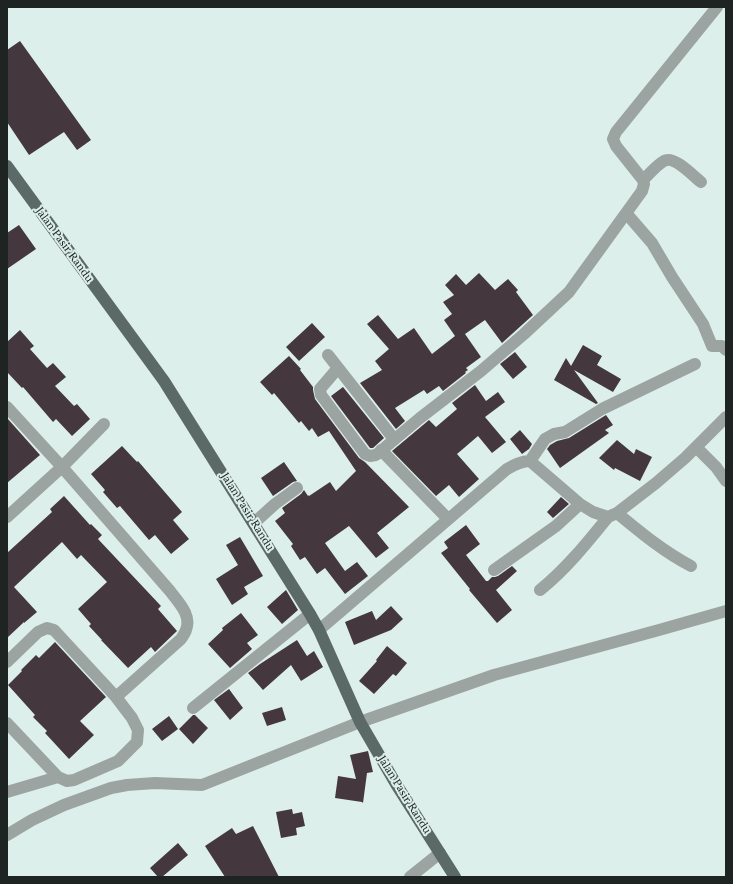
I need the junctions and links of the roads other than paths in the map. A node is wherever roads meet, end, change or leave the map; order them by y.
1 (717, 7) edge
2 (7, 166) edge
3 (643, 180) junction
4 (701, 182) dead end
5 (626, 213) junction
6 (726, 350) edge
7 (328, 355) dead end
8 (695, 364) dead end
9 (338, 368) junction
10 (7, 408) edge
11 (726, 417) edge
12 (104, 424) dead end
13 (394, 439) junction
14 (696, 447) junction
15 (381, 450) junction
16 (530, 461) junction
17 (62, 468) junction
18 (726, 481) edge
19 (297, 488) dead end
20 (580, 504) junction
21 (612, 515) junction
22 (7, 517) edge
23 (448, 519) junction
24 (254, 523) junction
25 (691, 566) dead end
26 (494, 570) dead end
27 (540, 590) dead end
28 (726, 611) edge
29 (310, 614) junction
30 (319, 630) junction
31 (7, 662) edge
32 (116, 697) junction
33 (193, 708) dead end
34 (360, 722) junction
35 (7, 723) edge
36 (58, 778) junction
37 (7, 792) edge
38 (7, 835) edge
39 (440, 853) junction
40 (410, 877) edge
41 (455, 877) edge

1 - 3 street
2 - 24 main road, Jalan Pasir Randu
3 - 4 street
3 - 5 street
5 - 6 street
5 - 13 street
7 - 9 street
8 - 16 street
9 - 13 street
9 - 15 street
10 - 17 street
11 - 14 street
12 - 17 street
13 - 15 street
14 - 18 street
14 - 21 street
15 - 23 street
16 - 20 street
16 - 23 street
17 - 22 street
17 - 32 street
19 - 24 street
20 - 21 street
20 - 26 street
21 - 25 street
21 - 27 street
23 - 30 street
24 - 29 main road, Jalan Pasir Randu
28 - 34 street
29 - 30 main road, Jalan Pasir Randu
29 - 33 street
30 - 34 main road, Jalan Pasir Randu
31 - 32 street
32 - 36 street
34 - 38 street
34 - 39 main road, Jalan Pasir Randu
35 - 36 street
36 - 37 street
39 - 40 street
39 - 41 main road, Jalan Pasir Randu

